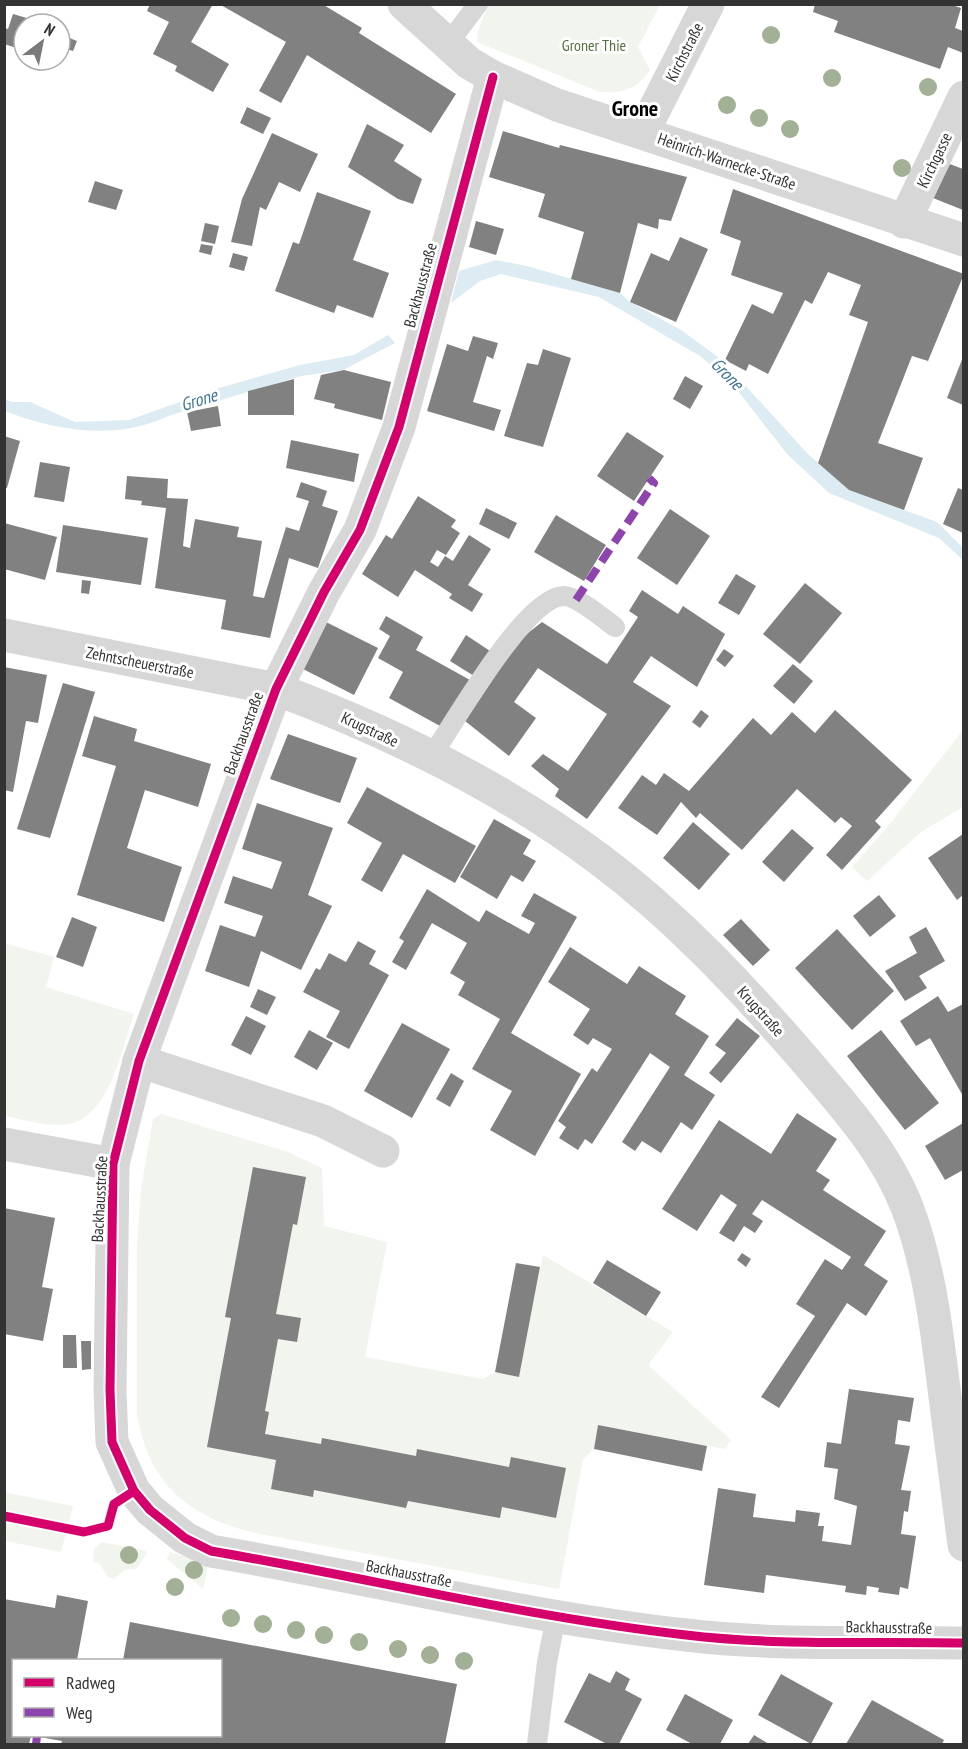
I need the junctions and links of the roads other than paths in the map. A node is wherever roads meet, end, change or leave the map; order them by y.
1 (404, 4) edge
2 (478, 4) edge
3 (708, 4) edge
4 (447, 45) junction
5 (493, 77) junction
6 (963, 97) edge
7 (643, 132) junction
8 (904, 222) junction
9 (963, 240) edge
10 (615, 627) dead end
11 (4, 635) edge
12 (276, 689) junction
13 (431, 757) junction
14 (139, 1061) junction
15 (4, 1144) edge
16 (383, 1151) dead end
17 (113, 1164) junction
18 (963, 1545) edge
19 (556, 1617) junction
20 (963, 1643) edge
21 (537, 1744) edge

1 - 4 street, Heinrich-Warnecke-Straße
2 - 4 lane
3 - 7 street, Kirchstraße
4 - 5 street, Heinrich-Warnecke-Straße
5 - 7 street, Heinrich-Warnecke-Straße
5 - 12 street, Backhausstraße
6 - 8 street, Kirchgasse
7 - 8 street, Heinrich-Warnecke-Straße
8 - 9 street, Heinrich-Warnecke-Straße
10 - 13 lane
11 - 12 street, Zehntscheuerstraße
12 - 13 street, Krugstraße
12 - 14 street, Backhausstraße
13 - 18 street, Krugstraße
14 - 16 street
14 - 17 street, Backhausstraße
15 - 17 street
17 - 19 street, Backhausstraße
19 - 20 street, Backhausstraße
19 - 21 lane

